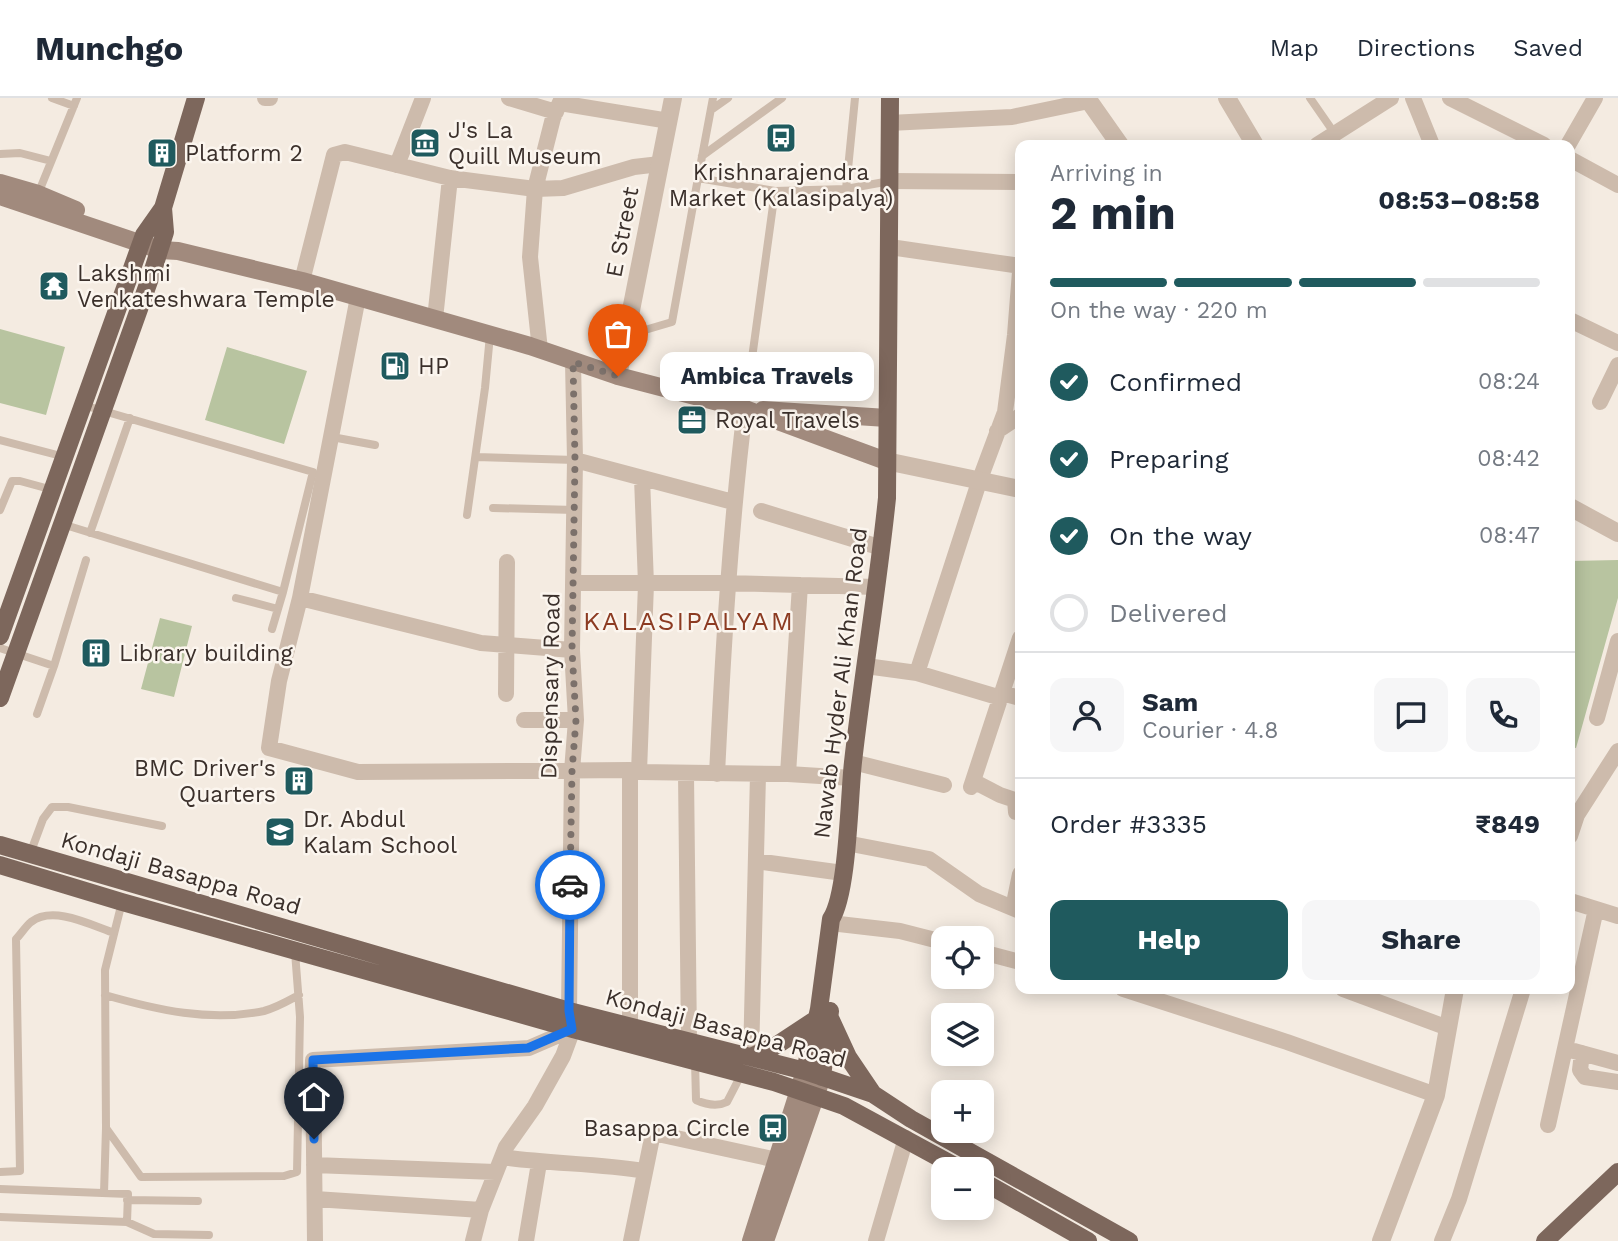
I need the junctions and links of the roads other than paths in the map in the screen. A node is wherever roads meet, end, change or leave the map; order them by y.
1 (52, 98) edge
2 (196, 98) edge
3 (423, 98) edge
4 (509, 98) edge
5 (673, 98) edge
6 (713, 98) edge
7 (727, 98) edge
8 (782, 98) edge
9 (855, 98) edge
10 (890, 98) edge
11 (1227, 98) edge
12 (1310, 98) edge
13 (1391, 98) edge
14 (1413, 98) edge
15 (1450, 98) edge
16 (1595, 98) edge
17 (1088, 100) edge
18 (75, 102) edge
19 (559, 104) edge
20 (711, 110) junction
21 (669, 121) junction
22 (889, 123) junction
23 (1335, 134) junction
24 (1116, 140) edge
25 (1252, 140) edge
26 (1325, 140) edge
27 (1430, 140) edge
28 (1534, 140) edge
29 (1571, 140) edge
30 (0, 154) edge
31 (702, 156) junction
32 (51, 161) junction
33 (1575, 162) edge
34 (660, 164) junction
35 (397, 165) junction
36 (450, 178) junction
37 (698, 178) junction
38 (890, 181) junction
39 (1015, 182) edge
40 (0, 183) edge
41 (1618, 185) edge
42 (535, 189) junction
43 (846, 189) junction
44 (775, 191) junction
45 (0, 197) edge
46 (35, 200) junction
47 (163, 208) junction
48 (143, 239) junction
49 (161, 246) junction
50 (890, 247) junction
51 (1015, 265) edge
52 (302, 281) junction
53 (358, 297) junction
54 (435, 319) junction
55 (1575, 322) edge
56 (491, 335) junction
57 (626, 335) junction
58 (1015, 342) edge
59 (1618, 344) edge
60 (540, 350) junction
61 (573, 362) junction
62 (1618, 365) edge
63 (618, 376) junction
64 (1600, 402) dead end
65 (83, 405) junction
66 (745, 409) junction
67 (103, 411) junction
68 (130, 418) junction
69 (887, 418) junction
70 (1015, 420) edge
71 (998, 432) junction
72 (331, 437) junction
73 (0, 440) edge
74 (374, 446) dead end
75 (65, 457) junction
76 (476, 457) junction
77 (575, 460) junction
78 (886, 461) junction
79 (642, 478) junction
80 (979, 479) junction
81 (1015, 488) edge
82 (53, 490) junction
83 (733, 502) junction
84 (493, 508) dead end
85 (0, 510) edge
86 (575, 510) junction
87 (1575, 510) edge
88 (761, 511) dead end
89 (467, 515) dead end
90 (62, 524) junction
91 (90, 533) junction
92 (1618, 533) edge
93 (882, 548) junction
94 (86, 560) dead end
95 (507, 562) dead end
96 (574, 583) junction
97 (726, 583) junction
98 (646, 584) junction
99 (800, 585) junction
100 (877, 587) junction
101 (283, 592) junction
102 (236, 598) dead end
103 (300, 598) junction
104 (5, 608) edge
105 (278, 609) junction
106 (272, 629) dead end
107 (0, 636) edge
108 (1618, 641) edge
109 (507, 645) junction
110 (572, 650) junction
111 (8, 651) edge
112 (1015, 653) edge
113 (54, 666) junction
114 (866, 666) junction
115 (917, 673) junction
116 (506, 694) dead end
117 (1001, 696) junction
118 (1015, 697) edge
119 (0, 698) edge
120 (37, 714) dead end
121 (1597, 718) dead end
122 (524, 720) dead end
123 (576, 720) junction
124 (1618, 751) edge
125 (853, 770) junction
126 (572, 771) junction
127 (635, 771) junction
128 (686, 774) junction
129 (717, 774) junction
130 (788, 774) junction
131 (758, 775) junction
132 (944, 785) dead end
133 (1015, 806) edge
134 (1575, 821) edge
135 (162, 826) dead end
136 (846, 843) junction
137 (0, 845) edge
138 (30, 854) junction
139 (755, 861) junction
140 (0, 865) edge
141 (843, 873) junction
142 (122, 902) junction
143 (1575, 903) edge
144 (1015, 909) edge
145 (1596, 909) junction
146 (1618, 916) edge
147 (838, 917) junction
148 (114, 933) junction
149 (300, 933) junction
150 (931, 939) edge
151 (295, 951) junction
152 (994, 955) edge
153 (1015, 961) edge
154 (1138, 994) edge
155 (1356, 994) edge
156 (1454, 994) edge
157 (1521, 994) edge
158 (105, 995) junction
159 (299, 995) junction
160 (569, 1011) junction
161 (823, 1017) junction
162 (630, 1026) junction
163 (1448, 1028) junction
164 (572, 1029) junction
165 (689, 1041) junction
166 (1565, 1048) junction
167 (1582, 1053) junction
168 (751, 1057) junction
169 (695, 1061) junction
170 (1618, 1063) edge
171 (742, 1073) junction
172 (813, 1074) junction
173 (1618, 1082) edge
174 (808, 1093) junction
175 (873, 1094) junction
176 (1436, 1095) junction
177 (1548, 1125) dead end
178 (106, 1128) junction
179 (906, 1139) junction
180 (502, 1157) junction
181 (938, 1157) edge
182 (777, 1160) junction
183 (539, 1163) junction
184 (314, 1165) junction
185 (645, 1171) junction
186 (0, 1172) edge
187 (495, 1172) junction
188 (1618, 1172) edge
189 (994, 1188) edge
190 (0, 1189) edge
191 (104, 1193) junction
192 (315, 1199) junction
193 (127, 1200) junction
194 (198, 1201) dead end
195 (481, 1210) junction
196 (0, 1217) edge
197 (127, 1222) junction
198 (209, 1235) dead end
199 (315, 1241) edge
200 (473, 1241) edge
201 (526, 1241) edge
202 (631, 1241) edge
203 (751, 1241) edge
204 (765, 1241) edge
205 (876, 1241) edge
206 (1088, 1241) edge
207 (1129, 1241) edge
208 (1381, 1241) edge
209 (1442, 1241) edge
210 (1545, 1241) edge

1 - 18 lane
2 - 47 main road
3 - 35 street
4 - 19 street
5 - 21 street, E Street
6 - 20 lane
7 - 20 lane
8 - 31 lane
9 - 43 lane
10 - 22 main road, Nawab Hyder Ali Khan Road
11 - 25 street
12 - 23 lane
13 - 23 street
14 - 27 street
15 - 28 street
16 - 29 street
17 - 22 street
17 - 24 street
18 - 32 lane
19 - 21 street
19 - 42 street
20 - 31 lane
21 - 34 street, E Street
22 - 38 main road, Nawab Hyder Ali Khan Road
23 - 26 street
30 - 32 lane
31 - 37 lane
32 - 46 lane
33 - 41 street
34 - 42 street
34 - 57 street, E Street
35 - 36 street
35 - 52 street
36 - 42 street
36 - 54 street
37 - 44 lane
37 - 57 lane
38 - 39 street
38 - 43 lane
38 - 50 main road, Nawab Hyder Ali Khan Road
40 - 46 main road
42 - 60 street
43 - 44 lane
44 - 66 lane
45 - 46 main road
46 - 48 main road
47 - 48 main road
47 - 49 main road
48 - 49 main road
48 - 65 main road
49 - 52 main road
49 - 67 main road
50 - 51 street
50 - 69 main road, Nawab Hyder Ali Khan Road
52 - 53 main road
53 - 54 main road
53 - 72 street
54 - 56 main road
55 - 59 street
56 - 60 main road
56 - 76 lane
57 - 63 street, E Street
58 - 71 street
60 - 61 main road
61 - 63 main road
61 - 77 street, Dispensary Road
62 - 64 street
63 - 66 main road
65 - 67 lane
65 - 75 main road
66 - 69 main road
66 - 78 main road
66 - 83 street
67 - 68 lane
67 - 90 main road
68 - 91 lane
68 - 101 lane
69 - 78 main road, Nawab Hyder Ali Khan Road
70 - 71 street
71 - 80 street
72 - 74 lane
72 - 103 street
73 - 75 lane
75 - 82 main road
76 - 77 lane
76 - 89 lane
77 - 79 street
77 - 86 street, Dispensary Road
78 - 80 street
78 - 93 main road, Nawab Hyder Ali Khan Road
79 - 83 street
79 - 98 street
80 - 81 street
80 - 115 street
82 - 85 lane
82 - 104 main road
83 - 97 street
84 - 86 lane
86 - 96 street, Dispensary Road
87 - 92 street
88 - 93 street
90 - 91 lane
90 - 111 main road
91 - 101 lane
93 - 100 main road, Nawab Hyder Ali Khan Road
94 - 113 lane
95 - 109 street
96 - 98 street
96 - 110 street, Dispensary Road
97 - 98 street
97 - 99 street
97 - 129 street
98 - 127 street
99 - 100 street
99 - 130 street
100 - 114 main road, Nawab Hyder Ali Khan Road
101 - 105 lane
102 - 105 lane
103 - 109 street
103 - 126 street
104 - 107 main road
105 - 106 lane
108 - 121 street
109 - 110 street
109 - 116 street
110 - 123 street, Dispensary Road
111 - 113 lane
111 - 119 main road
112 - 117 street
113 - 120 lane
114 - 115 street
114 - 125 main road, Nawab Hyder Ali Khan Road
115 - 117 street
117 - 118 street
117 - 133 street
122 - 123 street
123 - 126 street, Dispensary Road
124 - 134 street
125 - 130 street
125 - 132 street
125 - 136 main road, Nawab Hyder Ali Khan Road
126 - 127 street
126 - 160 street, Dispensary Road
127 - 128 street
127 - 162 street
128 - 129 street
128 - 165 street
129 - 131 street
130 - 131 street
131 - 139 street
135 - 138 lane
136 - 141 main road, Nawab Hyder Ali Khan Road
136 - 144 street
137 - 138 main road, Kondaji Basappa Road
138 - 149 main road, Kondaji Basappa Road
139 - 141 street
139 - 168 street
140 - 142 main road, Kondaji Basappa Road
141 - 147 main road, Nawab Hyder Ali Khan Road
142 - 148 lane
142 - 151 main road, Kondaji Basappa Road
143 - 145 street
145 - 146 street
145 - 166 street
147 - 150 street
147 - 161 main road, Nawab Hyder Ali Khan Road
148 - 158 lane
148 - 186 lane
149 - 151 lane
149 - 160 main road, Kondaji Basappa Road
151 - 159 lane
151 - 164 main road, Kondaji Basappa Road
152 - 153 street
154 - 176 street
155 - 163 street
156 - 163 street
157 - 209 street
158 - 159 lane
158 - 178 lane
159 - 178 lane
160 - 162 main road, Kondaji Basappa Road
160 - 164 street, Dispensary Road
161 - 168 main road
161 - 172 main road, Nawab Hyder Ali Khan Road
161 - 175 main road
162 - 165 main road, Kondaji Basappa Road
163 - 176 street
164 - 169 main road, Kondaji Basappa Road
164 - 180 street
164 - 184 street
165 - 168 main road, Kondaji Basappa Road
166 - 167 street
166 - 177 street
167 - 170 street
167 - 173 street
168 - 172 main road, Kondaji Basappa Road
169 - 171 main road, Kondaji Basappa Road
169 - 171 lane
171 - 174 main road, Kondaji Basappa Road
172 - 174 main road
172 - 175 main road, Kondaji Basappa Road
174 - 179 main road, Kondaji Basappa Road
174 - 182 main road
174 - 204 main road
175 - 207 main road, Kondaji Basappa Road
176 - 208 street
178 - 191 lane
179 - 181 main road, Kondaji Basappa Road
179 - 205 street
180 - 183 street
180 - 187 street
182 - 185 street
182 - 203 main road
183 - 185 street
183 - 201 street
184 - 187 street
184 - 192 street
185 - 202 street
187 - 195 street
188 - 210 main road
189 - 206 main road
190 - 191 lane
191 - 193 lane
192 - 195 street
192 - 199 street
193 - 194 lane
193 - 197 lane
195 - 200 street
196 - 197 lane
197 - 198 lane

